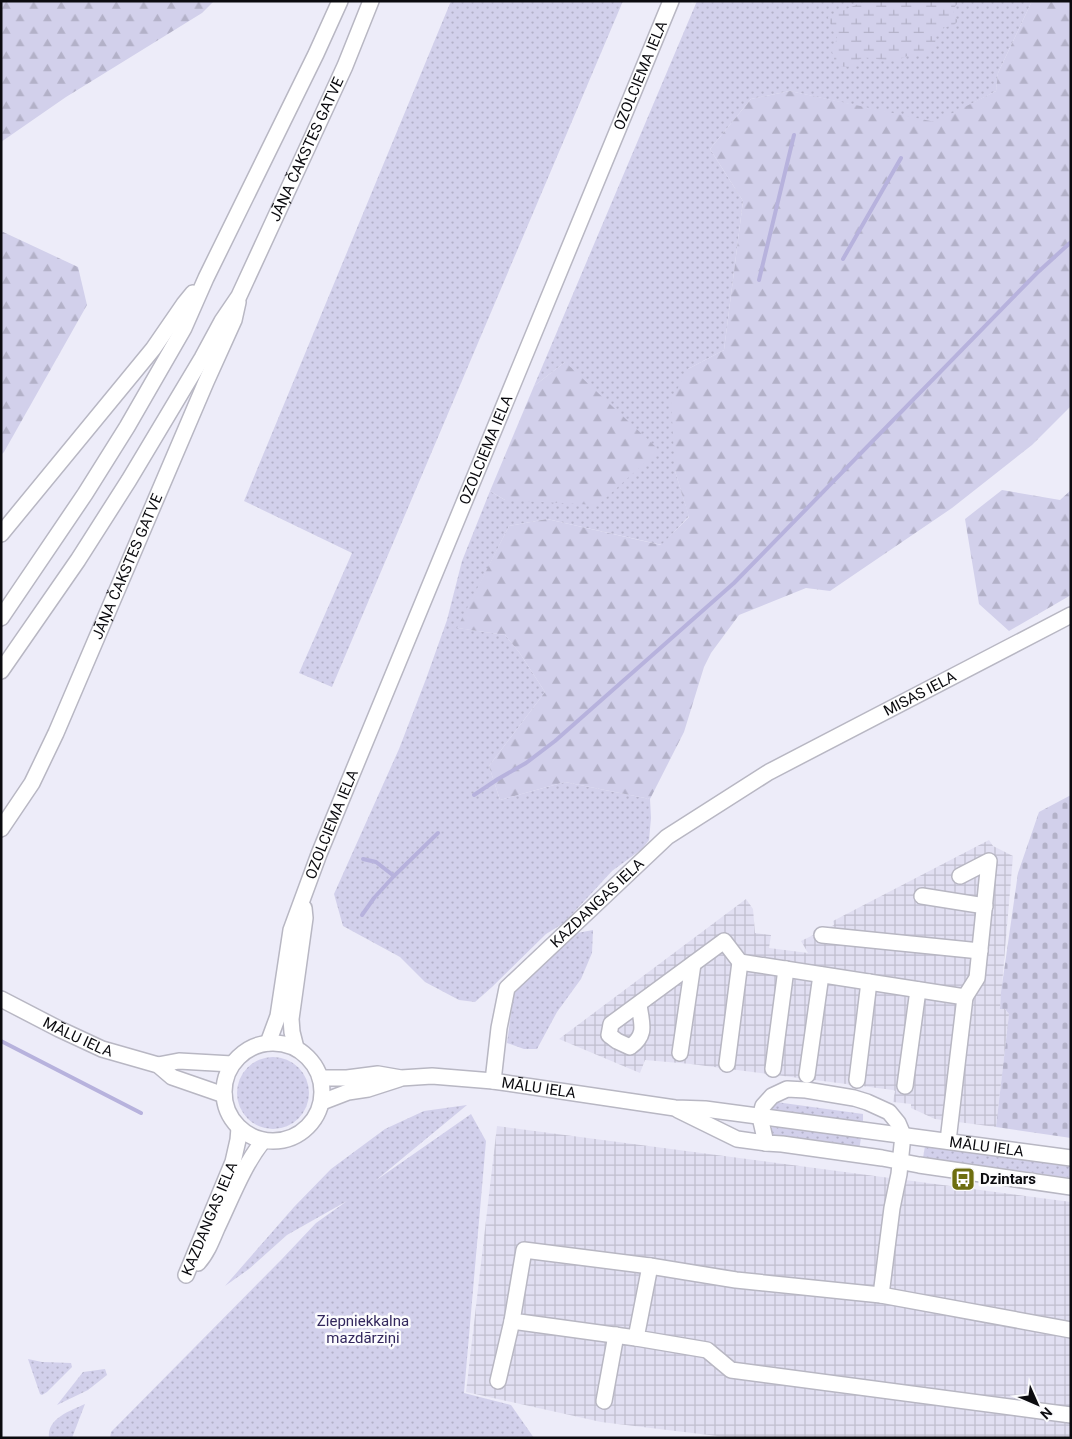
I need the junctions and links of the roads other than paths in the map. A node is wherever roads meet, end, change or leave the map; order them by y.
1 (340, 1) edge
2 (371, 1) edge
3 (671, 1) edge
4 (206, 278) junction
5 (239, 296) junction
6 (1, 534) edge
7 (1071, 615) edge
8 (1, 618) edge
9 (1, 671) edge
10 (769, 772) joint
11 (1, 829) edge
12 (960, 876) dead end
13 (922, 896) dead end
14 (303, 899) junction
15 (985, 906) junction
16 (822, 935) dead end
17 (980, 951) junction
18 (740, 962) junction
19 (693, 964) junction
20 (786, 969) junction
21 (821, 975) junction
22 (869, 982) junction
23 (918, 990) junction
24 (965, 998) junction
25 (1, 999) edge
26 (638, 1004) dead end
27 (268, 1043) junction
28 (296, 1048) junction
29 (680, 1053) dead end
30 (232, 1064) junction
31 (727, 1064) dead end
32 (158, 1065) junction
33 (773, 1069) dead end
34 (807, 1075) dead end
35 (321, 1078) junction
36 (401, 1078) junction
37 (857, 1080) dead end
38 (493, 1081) junction
39 (905, 1086) dead end
40 (224, 1095) junction
41 (322, 1102) junction
42 (675, 1108) junction
43 (760, 1117) junction
44 (239, 1128) junction
45 (903, 1135) junction
46 (263, 1141) junction
47 (948, 1141) junction
48 (766, 1143) junction
49 (1071, 1158) edge
50 (900, 1162) junction
51 (1071, 1186) edge
52 (650, 1266) junction
53 (881, 1295) junction
54 (512, 1321) junction
55 (1071, 1330) edge
56 (616, 1335) junction
57 (636, 1338) junction
58 (498, 1381) dead end
59 (604, 1401) dead end
60 (1071, 1414) edge

1 - 4 street
2 - 5 street, JĀŅA ČAKSTES GATVE
3 - 14 street, OZOLCIEMA IELA
4 - 6 street
4 - 8 street
5 - 9 street, JĀŅA ČAKSTES GATVE
5 - 11 street, JĀŅA ČAKSTES GATVE
7 - 10 street, MISAS IELA
10 - 38 street, KAZDANGAS IELA
12 - 15 street
13 - 15 street
14 - 27 street, OZOLCIEMA IELA
14 - 28 street, OZOLCIEMA IELA
15 - 17 street
16 - 17 street
17 - 24 street
18 - 19 street
18 - 20 street
18 - 31 street
19 - 26 street
19 - 29 street
20 - 21 street
20 - 33 street
21 - 22 street
21 - 34 street
22 - 23 street
22 - 37 street
23 - 24 street
23 - 39 street
24 - 47 street
25 - 32 street, MĀLU IELA
27 - 28 street
27 - 30 street
28 - 35 street
30 - 32 street, MĀLU IELA
30 - 40 street
32 - 40 street, MĀLU IELA
35 - 36 street, MĀLU IELA
35 - 41 street
36 - 38 street, MĀLU IELA
36 - 41 street, MĀLU IELA
38 - 42 street, MĀLU IELA
40 - 44 street
41 - 46 street
42 - 43 street, MĀLU IELA
42 - 48 street, MĀLU IELA
43 - 45 street, MĀLU IELA
43 - 45 street
43 - 48 street
44 - 46 street
44 - 46 street, KAZDANGAS IELA
45 - 47 street, MĀLU IELA
45 - 50 street
47 - 49 street, MĀLU IELA
48 - 50 street, MĀLU IELA
50 - 51 street, MĀLU IELA
50 - 53 street
52 - 53 street
52 - 54 street
52 - 57 street
53 - 55 street
54 - 56 street
54 - 58 street
56 - 57 street
56 - 59 street
57 - 60 street

